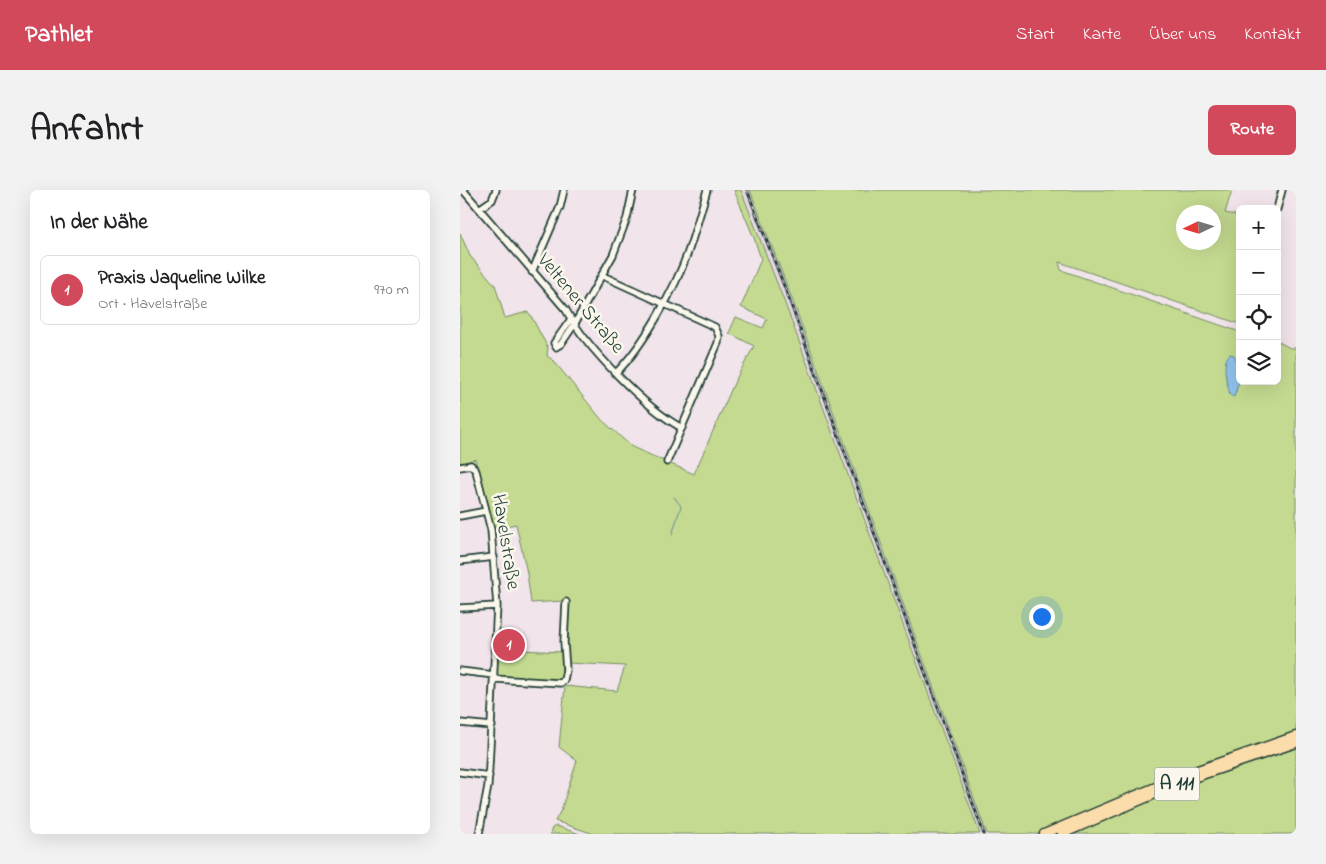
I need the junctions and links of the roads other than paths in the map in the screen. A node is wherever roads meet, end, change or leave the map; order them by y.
1 (463, 190) edge
2 (496, 190) edge
3 (564, 190) edge
4 (633, 190) edge
5 (707, 190) edge
6 (1282, 190) edge
7 (1278, 205) edge
8 (480, 209) junction
9 (532, 272) junction
10 (603, 276) junction
11 (665, 303) junction
12 (566, 310) junction
13 (582, 310) junction
14 (571, 319) junction
15 (574, 325) junction
16 (616, 373) junction
17 (682, 428) junction
18 (667, 462) dead end
19 (460, 467) edge
20 (486, 512) junction
21 (460, 516) edge
22 (494, 557) junction
23 (460, 561) edge
24 (566, 602) dead end
25 (497, 606) junction
26 (460, 608) edge
27 (460, 671) edge
28 (494, 677) junction
29 (460, 723) edge
30 (492, 726) junction
31 (1296, 736) edge
32 (1296, 743) edge
33 (460, 772) edge
34 (489, 776) junction
35 (479, 834) edge
36 (1044, 834) edge
37 (1062, 834) edge

1 - 8 street, Veltener Straße
2 - 8 street
3 - 9 street
4 - 10 street
5 - 11 street
6 - 7 street
8 - 9 street, Veltener Straße
9 - 12 street, Veltener Straße
10 - 11 street
10 - 13 street
11 - 16 street
11 - 17 street
12 - 13 street
12 - 14 street, Veltener Straße
13 - 15 street
14 - 15 street, Veltener Straße
14 - 15 street
15 - 16 street, Veltener Straße
16 - 17 street, Veltener Straße
17 - 18 street
19 - 20 street, Havelstraße
20 - 21 street
20 - 22 street, Havelstraße
22 - 23 street
22 - 25 street, Havelstraße
24 - 28 street
25 - 26 street
25 - 28 street, Havelstraße
27 - 28 street
28 - 30 street, Havelstraße
29 - 30 street
30 - 34 street, Havelstraße
31 - 36 highway, A 111
32 - 37 highway, A 111
33 - 34 street
34 - 35 street, Havelstraße

